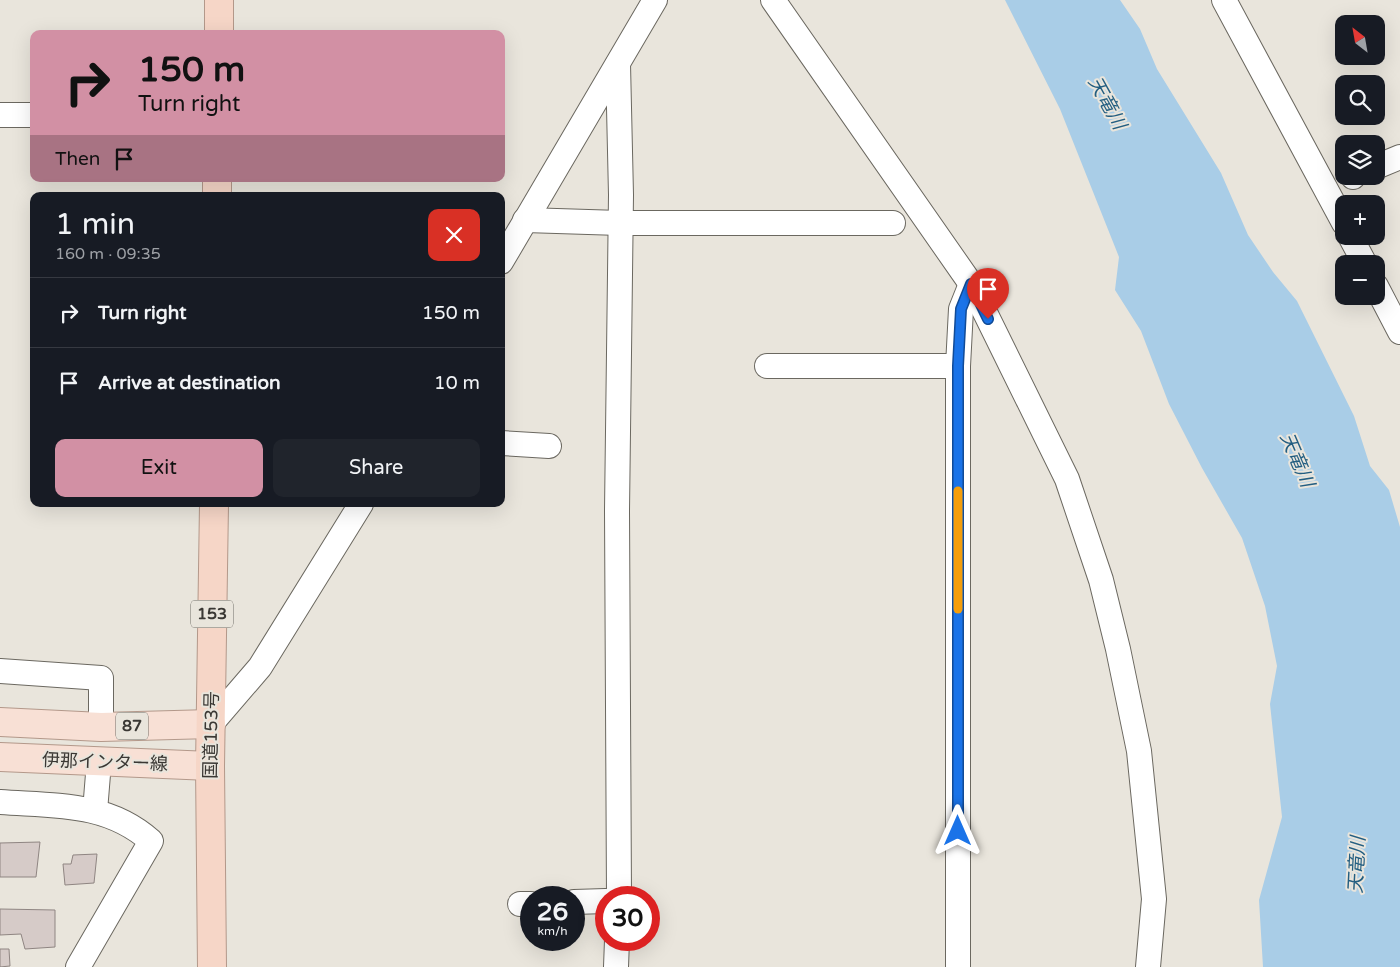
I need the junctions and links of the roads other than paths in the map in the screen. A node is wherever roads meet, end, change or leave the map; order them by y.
1 (219, 0) edge
2 (655, 0) edge
3 (773, 0) edge
4 (1224, 0) edge
5 (219, 30) edge
6 (618, 64) junction
7 (0, 114) edge
8 (30, 115) edge
9 (1400, 157) edge
10 (1385, 163) edge
11 (1335, 206) edge
12 (525, 220) junction
13 (620, 223) junction
14 (893, 223) dead end
15 (505, 255) edge
16 (971, 284) junction
17 (1385, 303) edge
18 (1400, 332) edge
19 (767, 366) dead end
20 (958, 366) junction
21 (505, 443) edge
22 (549, 446) dead end
23 (214, 507) edge
24 (359, 507) edge
25 (0, 672) edge
26 (0, 722) edge
27 (211, 724) junction
28 (101, 727) junction
29 (0, 757) edge
30 (98, 762) junction
31 (210, 766) junction
32 (0, 802) edge
33 (95, 811) junction
34 (618, 886) edge
35 (617, 951) edge
36 (78, 967) edge
37 (212, 967) edge
38 (616, 967) edge
39 (958, 967) edge
40 (1148, 967) edge

1 - 5 highway
2 - 6 street
3 - 16 street
4 - 11 street
6 - 12 street
6 - 13 street
7 - 8 street
9 - 10 street
12 - 13 street
12 - 15 street
13 - 14 street
13 - 34 street
16 - 20 street
16 - 40 street
17 - 18 street
19 - 20 street
20 - 39 street
21 - 22 street
23 - 27 highway, 国道153号 / 153
24 - 27 street
25 - 28 street
26 - 28 main road, 伊那インター線 / 87
27 - 28 main road, 伊那インター線 / 87
27 - 31 highway, 国道153号 / 153
29 - 30 main road, 伊那インター線 / 87
30 - 31 main road, 伊那インター線 / 87
30 - 33 street
31 - 37 highway, 国道153号 / 153
32 - 33 street
33 - 36 street
35 - 38 street

